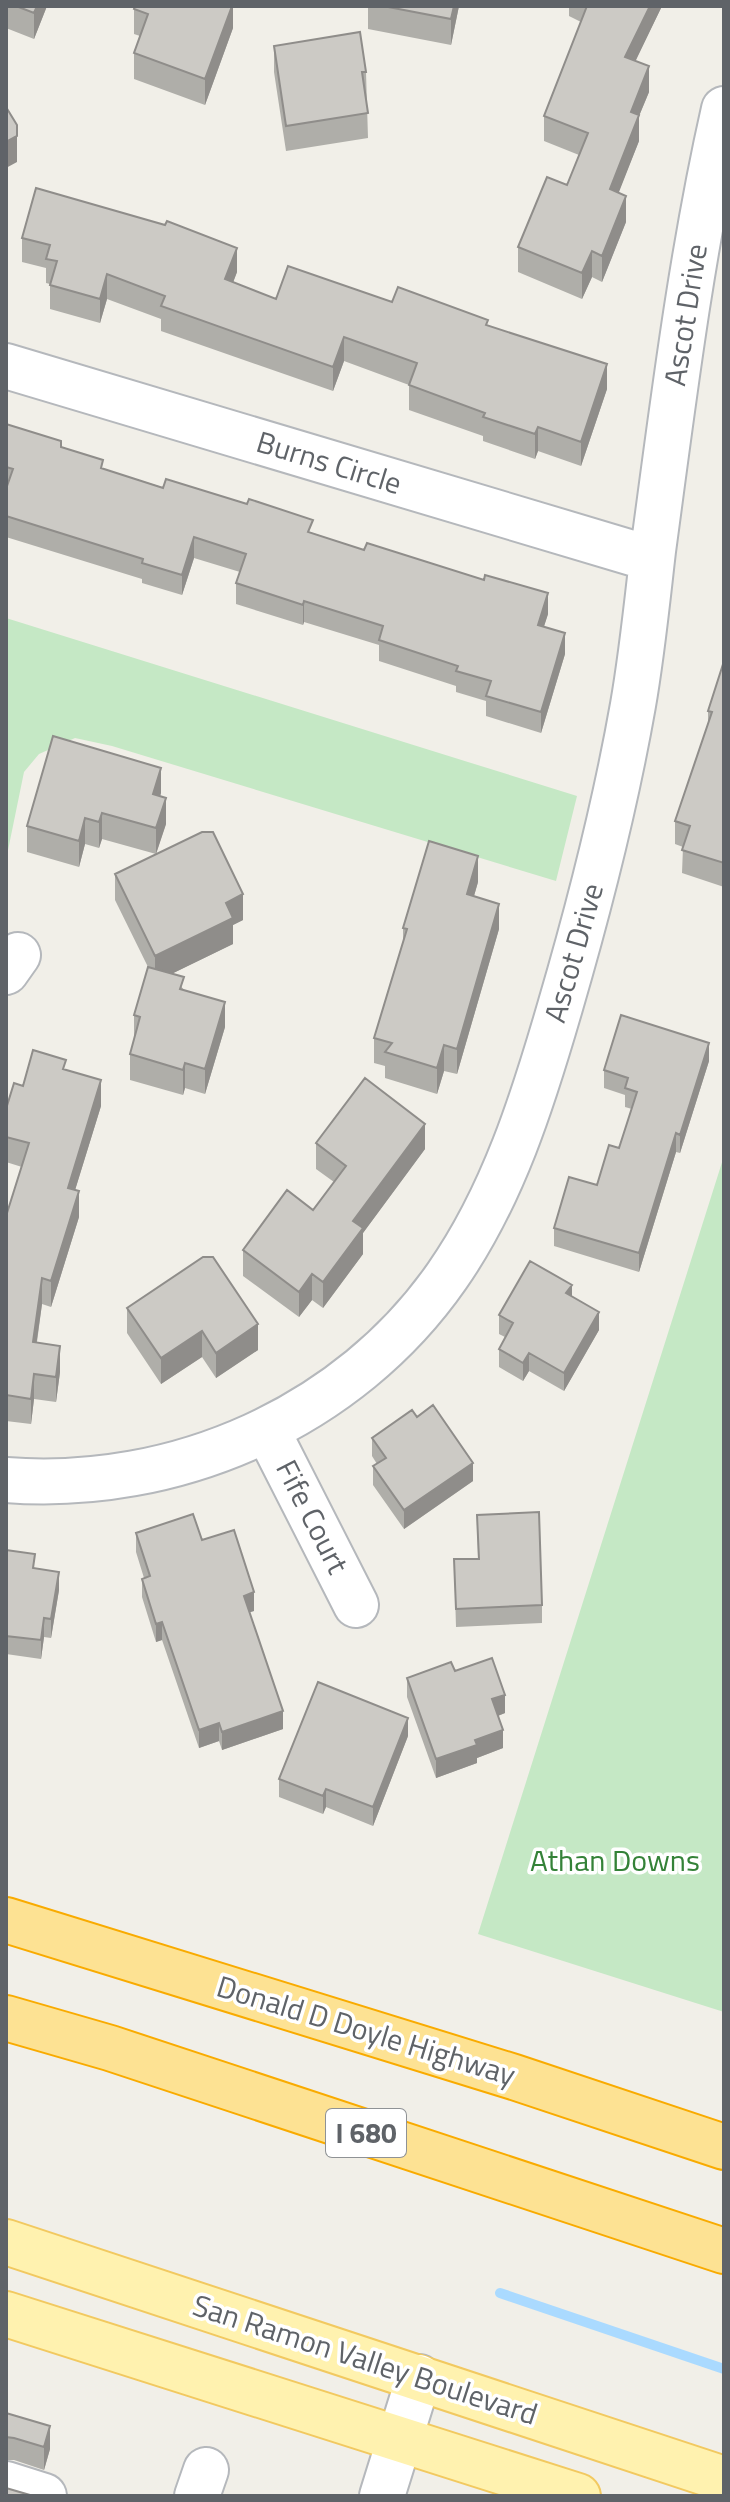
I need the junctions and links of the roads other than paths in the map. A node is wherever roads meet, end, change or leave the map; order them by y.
1 (724, 109) edge
2 (6, 366) edge
3 (652, 559) junction
4 (267, 1430) junction
5 (6, 1480) edge
6 (356, 1605) dead end
7 (6, 1920) edge
8 (6, 2018) edge
9 (724, 2147) edge
10 (6, 2242) edge
11 (724, 2251) edge
12 (6, 2314) edge
13 (419, 2377) junction
14 (399, 2438) junction
15 (724, 2479) edge
16 (6, 2484) edge
17 (44, 2496) edge
18 (382, 2496) edge
19 (578, 2496) edge

1 - 3 street, Ascot Drive
2 - 3 street, Burns Circle
3 - 4 street, Ascot Drive
4 - 5 street, Ascot Drive
4 - 6 street, Fife Court
7 - 9 highway, Donald D Doyle Highway
8 - 11 highway, I 680
10 - 13 main road, San Ramon Valley Boulevard
12 - 14 main road
13 - 14 street
13 - 15 main road, San Ramon Valley Boulevard
14 - 18 street
14 - 19 main road
16 - 17 street

